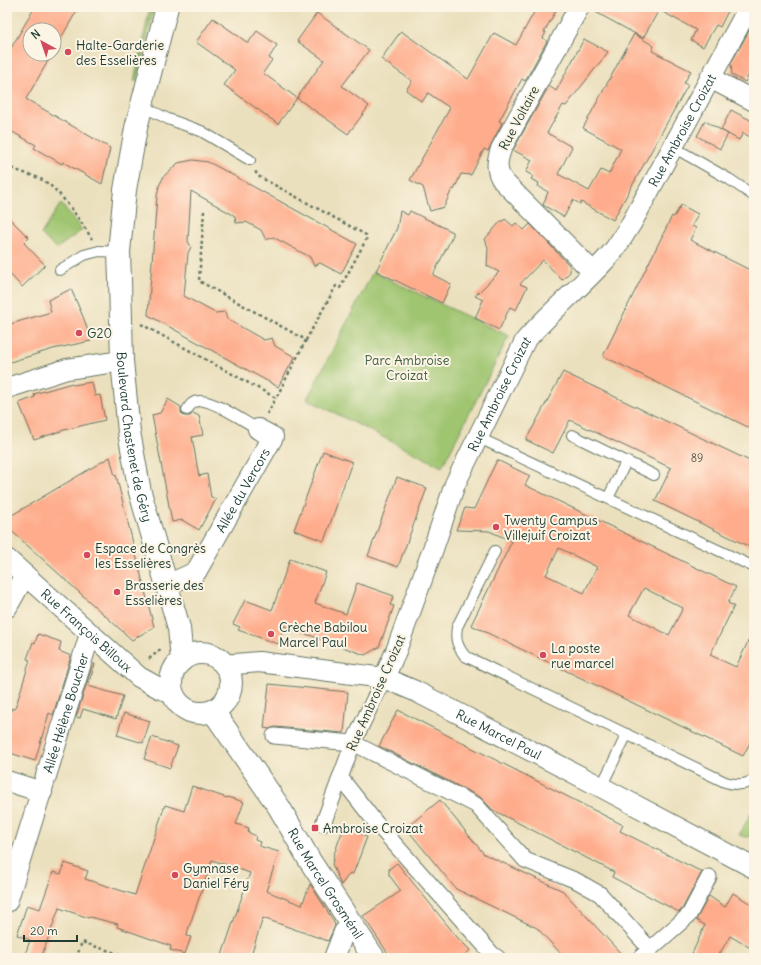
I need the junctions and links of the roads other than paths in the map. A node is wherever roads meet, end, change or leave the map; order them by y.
1 (167, 7) edge
2 (579, 7) edge
3 (749, 7) edge
4 (710, 78) junction
5 (754, 101) edge
6 (142, 106) junction
7 (673, 147) junction
8 (250, 160) road end
9 (754, 196) edge
10 (109, 251) junction
11 (60, 270) dead end
12 (593, 272) junction
13 (122, 361) junction
14 (7, 388) edge
15 (187, 410) dead end
16 (258, 429) joint
17 (572, 435) dead end
18 (477, 437) junction
19 (626, 462) junction
20 (654, 475) dead end
21 (608, 498) junction
22 (494, 551) dead end
23 (7, 559) edge
24 (754, 567) edge
25 (25, 575) junction
26 (167, 585) junction
27 (7, 607) edge
28 (179, 628) junction
29 (90, 634) junction
30 (206, 653) junction
31 (182, 660) junction
32 (224, 665) junction
33 (384, 678) junction
34 (172, 692) junction
35 (213, 711) junction
36 (627, 734) junction
37 (274, 736) dead end
38 (353, 743) junction
39 (340, 777) junction
40 (754, 779) edge
41 (7, 781) edge
42 (601, 787) junction
43 (42, 792) junction
44 (323, 824) dead end
45 (754, 868) edge
46 (709, 877) dead end
47 (7, 902) edge
48 (353, 926) junction
49 (645, 953) edge
50 (334, 958) edge
51 (374, 958) edge
52 (498, 958) edge

1 - 6 street, Boulevard Chastenet de Géry
2 - 12 street, Rue Voltaire
3 - 4 street, Rue Ambroise Croizat
4 - 5 street
4 - 7 street, Rue Ambroise Croizat
6 - 8 lane
6 - 10 street, Boulevard Chastenet de Géry
7 - 9 lane
7 - 12 street, Rue Ambroise Croizat
10 - 11 lane
10 - 13 street, Boulevard Chastenet de Géry
12 - 18 street, Rue Ambroise Croizat
13 - 14 street
13 - 26 street, Boulevard Chastenet de Géry
15 - 16 lane
16 - 26 street, Allée du Vercors
17 - 19 lane
18 - 21 lane
18 - 33 street, Rue Ambroise Croizat
19 - 20 lane
19 - 21 lane
21 - 24 lane
22 - 36 lane
23 - 25 street, Rue François Billoux
25 - 27 street
25 - 29 street, Rue François Billoux
26 - 28 street, Boulevard Chastenet de Géry
28 - 30 street
28 - 31 street, Boulevard Chastenet de Géry
29 - 34 street, Rue François Billoux
29 - 43 street, Allée Hélène Boucher
30 - 31 street
30 - 32 street
31 - 34 street
32 - 33 street, Rue Marcel Paul
32 - 35 street
33 - 38 street, Rue Ambroise Croizat
33 - 42 street, Rue Marcel Paul
34 - 35 street
35 - 48 street, Rue Marcel Grosménil
36 - 40 lane
36 - 42 lane
37 - 38 street
38 - 39 street, Rue Ambroise Croizat
38 - 49 street
39 - 44 street, Rue Ambroise Croizat
39 - 52 street
41 - 43 street
42 - 45 street, Rue Marcel Paul
43 - 47 street, Allée Hélène Boucher
46 - 49 street
48 - 50 street
48 - 51 street, Rue Marcel Grosménil

